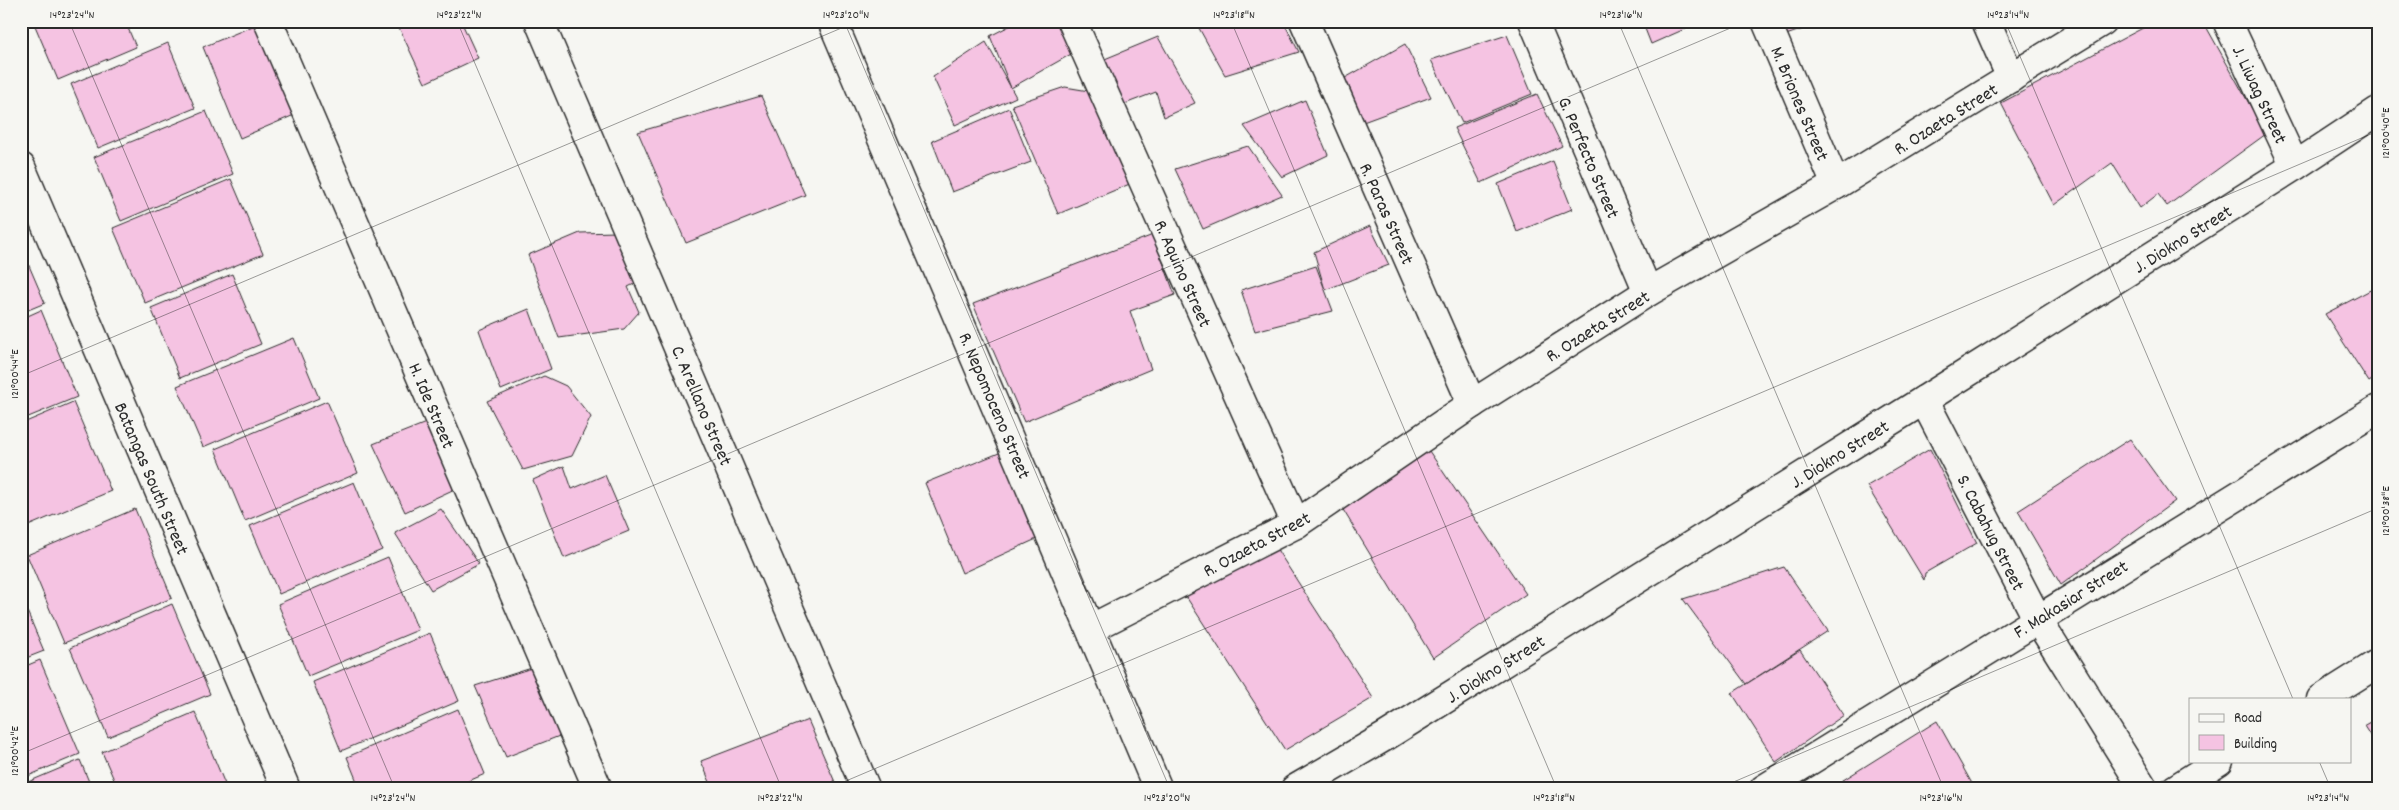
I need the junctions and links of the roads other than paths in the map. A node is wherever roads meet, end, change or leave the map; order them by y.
1 (268, 21) edge
2 (539, 21) edge
3 (832, 21) edge
4 (1072, 21) edge
5 (1304, 21) edge
6 (1533, 21) edge
7 (1766, 21) edge
8 (1986, 21) edge
9 (2103, 21) edge
10 (2227, 21) edge
11 (2011, 78) junction
12 (2378, 111) edge
13 (2295, 166) junction
14 (21, 167) edge
15 (1836, 186) junction
16 (1648, 292) junction
17 (1924, 400) junction
18 (1472, 404) junction
19 (2378, 410) edge
20 (1296, 524) junction
21 (2037, 618) junction
22 (1092, 628) junction
23 (2378, 664) edge
24 (2323, 698) edge
25 (2217, 762) edge
26 (286, 789) edge
27 (598, 789) edge
28 (866, 789) edge
29 (1158, 789) edge
30 (1295, 789) edge
31 (1764, 789) edge
32 (2144, 789) edge
33 (2175, 789) edge

1 - 27 street, H. Ide Street
2 - 28 street, C. Arellano Street
3 - 22 street, R. Nepomoceno Street
4 - 20 street, R. Aquino Street
5 - 18 street, R. Paras Street
6 - 16 street, G. Perfecto Street
7 - 15 street, M. Briones Street
8 - 11 street
9 - 11 street, R. Ozaeta Street
10 - 13 street, J. Liwag Street
11 - 15 street, R. Ozaeta Street
12 - 13 street, J. Diokno Street
13 - 17 street, J. Diokno Street
14 - 26 street, Batangas South Street
15 - 16 street, R. Ozaeta Street
16 - 18 street, R. Ozaeta Street
17 - 21 street, S. Cabahug Street
17 - 30 street, J. Diokno Street
18 - 20 street, R. Ozaeta Street
19 - 21 street, F. Makasiar Street
20 - 22 street, R. Ozaeta Street
21 - 31 street, F. Makasiar Street
21 - 32 street, S. Cabahug Street
22 - 29 street, R. Nepomoceno Street
23 - 24 street
25 - 33 street

